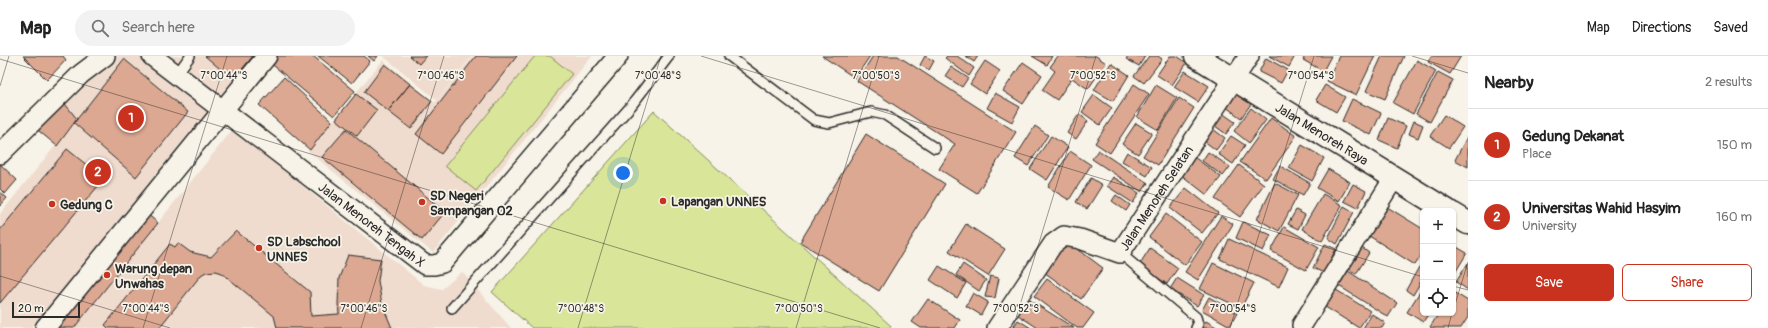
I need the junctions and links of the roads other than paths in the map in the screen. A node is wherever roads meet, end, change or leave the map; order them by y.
1 (152, 56) edge
2 (190, 56) edge
3 (267, 56) edge
4 (618, 56) edge
5 (669, 56) edge
6 (728, 56) edge
7 (1196, 56) edge
8 (1249, 56) edge
9 (92, 59) edge
10 (177, 74) junction
11 (1233, 79) junction
12 (223, 110) junction
13 (935, 148) dead end
14 (0, 154) edge
15 (1394, 178) junction
16 (1443, 208) edge
17 (1456, 216) edge
18 (1468, 223) edge
19 (1120, 253) junction
20 (452, 308) dead end
21 (1302, 325) dead end
22 (44, 328) edge
23 (997, 328) edge
24 (1196, 328) edge

1 - 10 street, Jalan Menoreh Tengah X
2 - 10 lane
3 - 12 street
4 - 12 street, Jalan Menoreh Tengah X
5 - 20 lane
6 - 13 lane
7 - 11 main road, Jalan Menoreh Raya
8 - 11 street, Jalan Menoreh Selatan
9 - 14 street
10 - 12 street, Jalan Menoreh Tengah X
11 - 15 main road, Jalan Menoreh Raya
11 - 19 street, Jalan Menoreh Selatan
12 - 22 street
15 - 16 main road, Jalan Menoreh Raya
15 - 21 street
17 - 18 main road
19 - 23 street, Jalan Menoreh Selatan
19 - 24 lane

